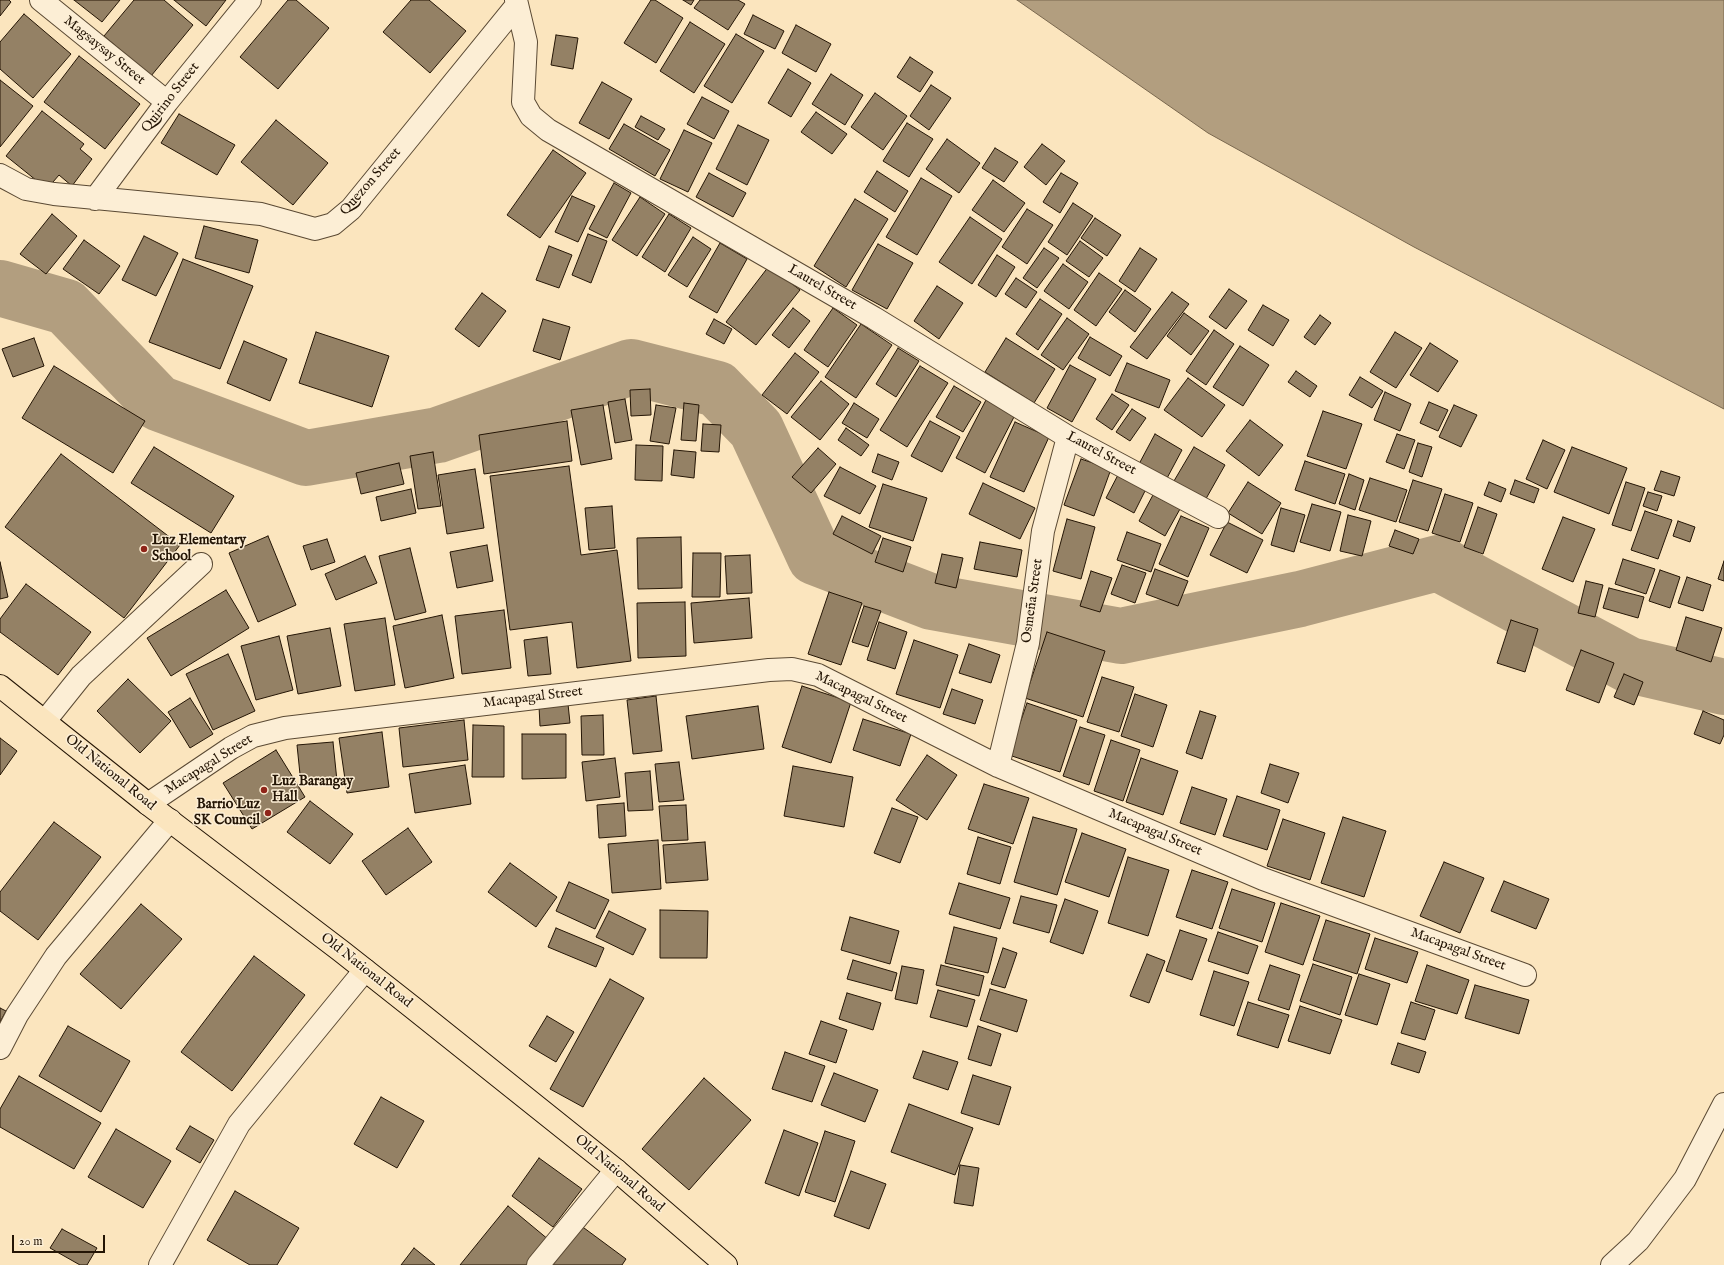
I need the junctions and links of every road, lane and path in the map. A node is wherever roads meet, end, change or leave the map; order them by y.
1 (41, 0) edge
2 (250, 0) edge
3 (517, 3) edge
4 (167, 102) junction
5 (0, 175) edge
6 (95, 199) junction
7 (1068, 437) junction
8 (1218, 517) dead end
9 (201, 564) dead end
10 (0, 686) edge
11 (45, 721) junction
12 (998, 766) junction
13 (148, 804) junction
14 (170, 820) junction
15 (365, 970) junction
16 (1525, 975) dead end
17 (0, 1048) edge
18 (1724, 1104) edge
19 (616, 1170) junction
20 (160, 1265) edge
21 (538, 1265) edge
22 (726, 1265) edge
23 (1612, 1265) edge

1 - 4 street, Magsaysay Street
2 - 4 street, Quirino Street
3 - 6 street, Quezon Street
3 - 7 street, Laurel Street
4 - 6 street, Quirino Street
5 - 6 street, Quezon Street
7 - 8 street, Laurel Street
7 - 12 street, Osmeña Street
9 - 11 street
10 - 11 main road, Old National Road
11 - 13 main road, Old National Road
12 - 13 street, Macapagal Street
12 - 16 street, Macapagal Street
13 - 14 main road, Old National Road
14 - 15 main road, Old National Road
14 - 17 street
15 - 19 main road, Old National Road
15 - 20 street
18 - 23 street
19 - 21 street
19 - 22 main road, Old National Road

